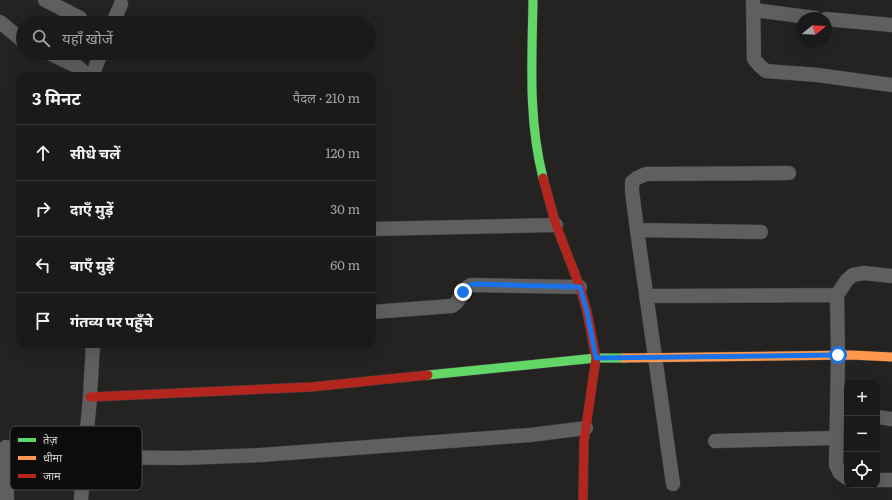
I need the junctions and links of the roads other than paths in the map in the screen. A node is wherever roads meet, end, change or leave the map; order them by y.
1 (45, 0) edge
2 (534, 0) edge
3 (121, 4) dead end
4 (753, 5) edge
5 (796, 14) edge
6 (76, 16) edge
7 (117, 16) edge
8 (832, 20) edge
9 (0, 22) edge
10 (892, 25) edge
11 (16, 35) edge
12 (64, 60) edge
13 (98, 60) edge
14 (84, 72) edge
15 (94, 72) edge
16 (892, 85) edge
17 (789, 173) dead end
18 (556, 225) junction
19 (376, 229) edge
20 (637, 230) junction
21 (761, 232) dead end
22 (892, 276) edge
23 (580, 287) junction
24 (837, 295) junction
25 (646, 296) junction
26 (376, 312) edge
27 (93, 348) edge
28 (838, 355) junction
29 (892, 357) edge
30 (596, 358) junction
31 (654, 358) junction
32 (90, 397) junction
33 (842, 414) edge
34 (880, 417) edge
35 (892, 419) edge
36 (87, 426) edge
37 (586, 428) junction
38 (836, 438) junction
39 (715, 441) dead end
40 (6, 447) dead end
41 (142, 458) edge
42 (844, 476) edge
43 (880, 480) edge
44 (892, 480) edge
45 (673, 484) dead end
46 (82, 490) edge
47 (7, 500) edge
48 (81, 500) edge
49 (583, 500) edge

1 - 6 street
2 - 18 street
3 - 7 street
4 - 5 street
4 - 16 street
8 - 10 street
9 - 11 street
12 - 14 street
13 - 15 street
17 - 20 street
18 - 19 street
18 - 23 street
20 - 21 street
20 - 25 street
22 - 24 street
23 - 26 street
23 - 30 street
24 - 25 street
24 - 28 street
25 - 31 street
27 - 32 street
28 - 29 street
28 - 31 street
28 - 33 street
30 - 31 street
30 - 32 street
30 - 37 street
31 - 45 street
32 - 36 street
33 - 38 street
34 - 35 street
37 - 41 street
37 - 49 street
38 - 39 street
38 - 42 street
40 - 47 street
43 - 44 street
46 - 48 street

